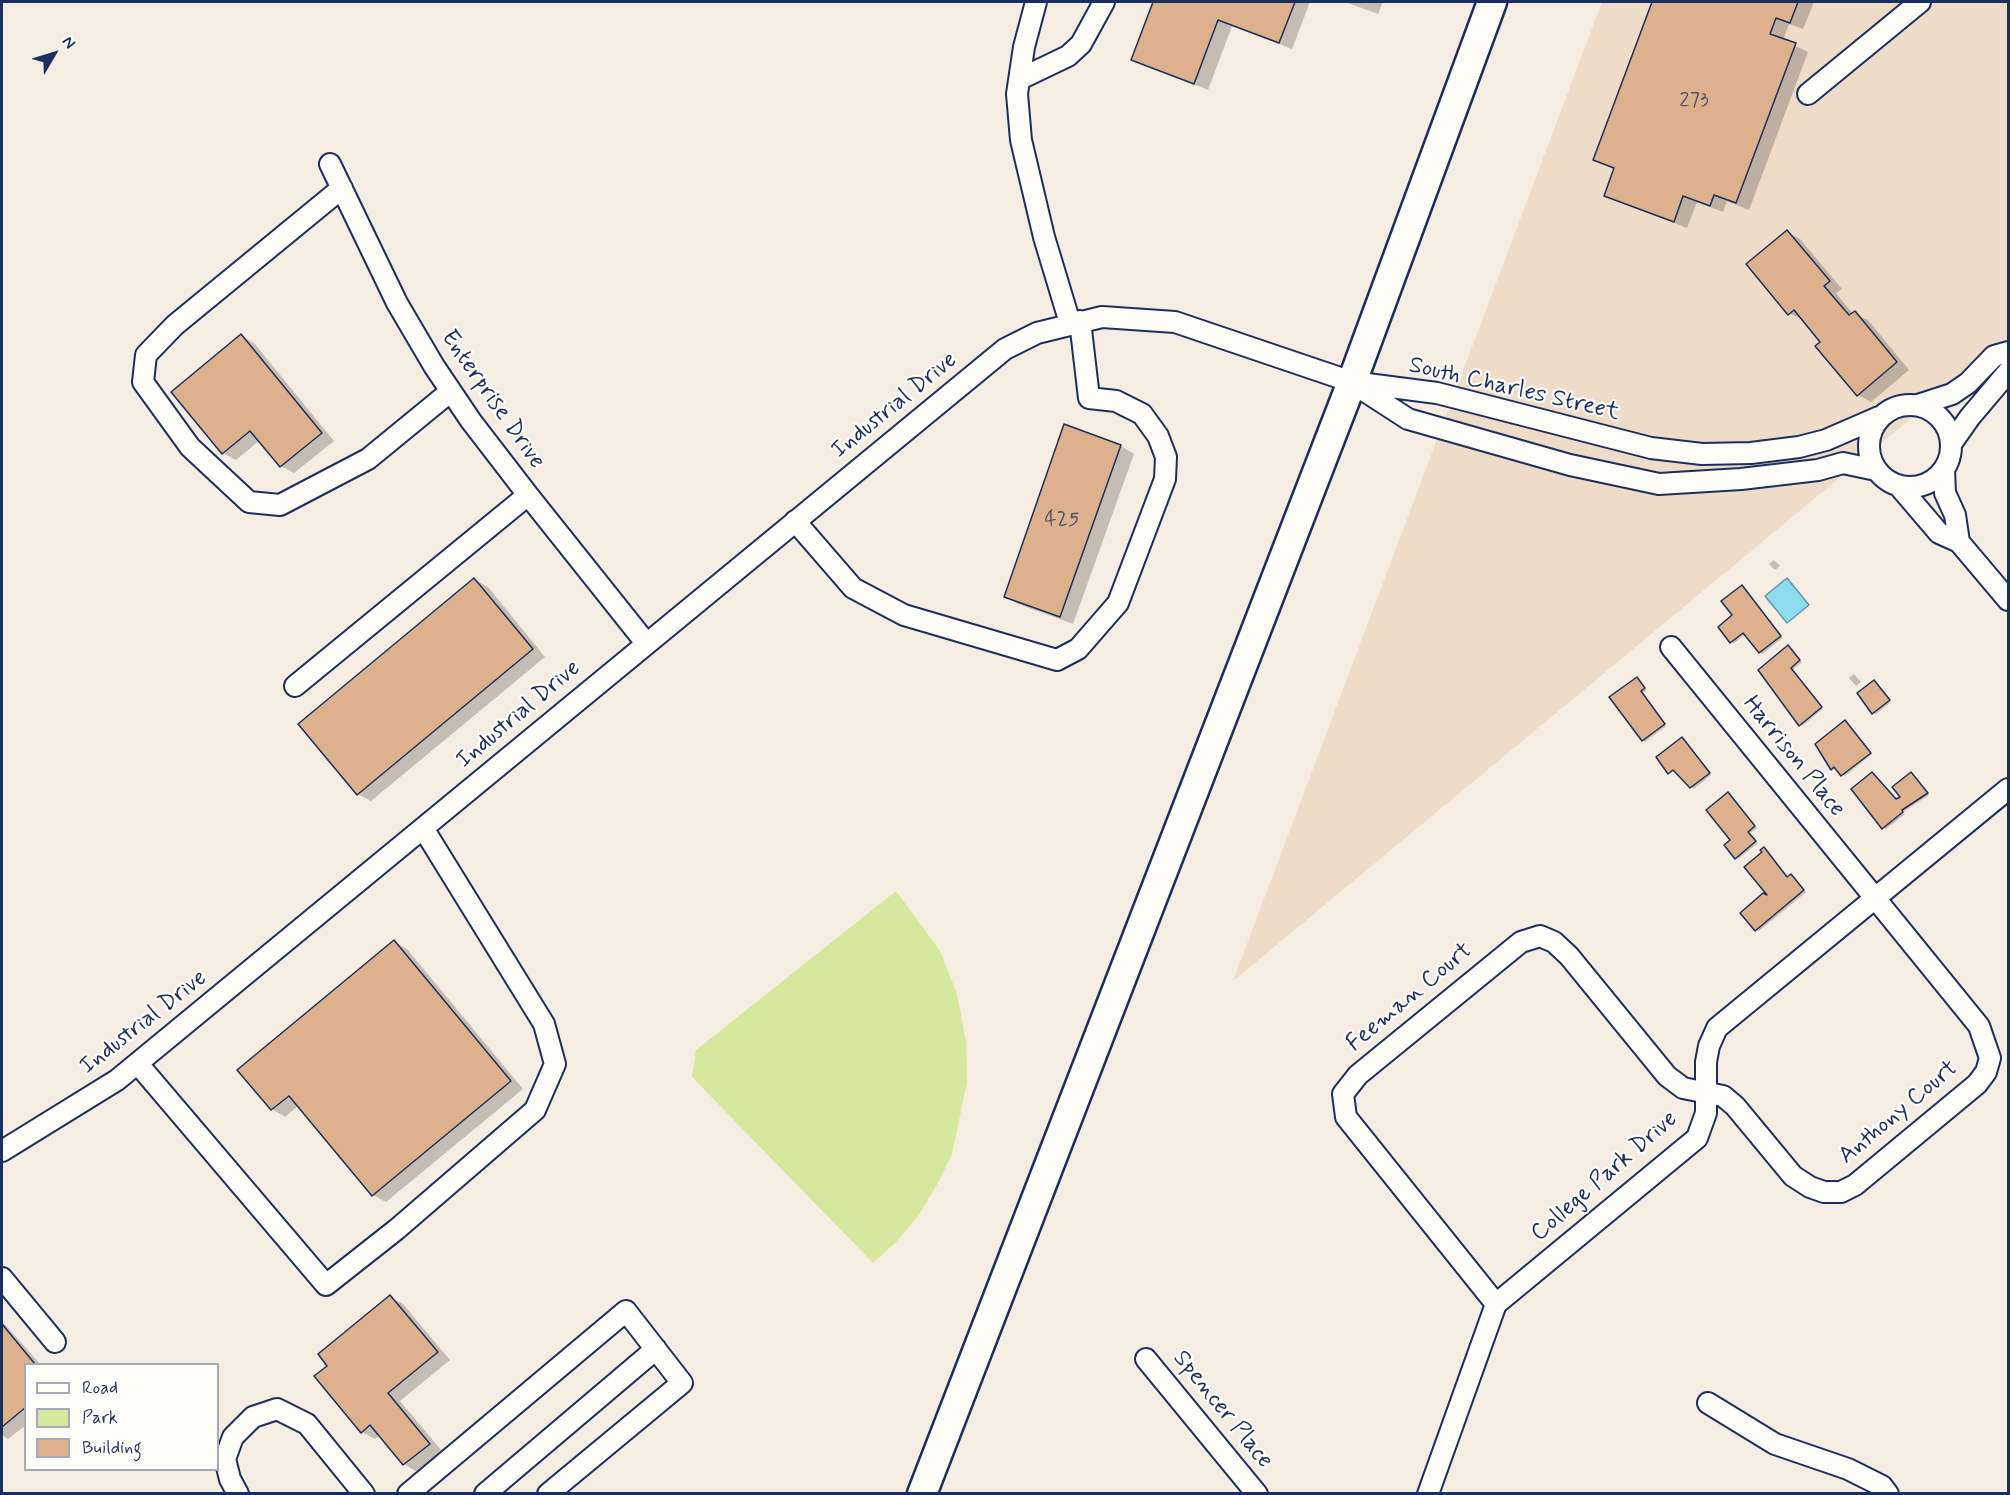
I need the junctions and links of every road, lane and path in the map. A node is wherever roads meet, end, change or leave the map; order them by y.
1 (1036, 2) edge
2 (1104, 2) edge
3 (1492, 2) edge
4 (1920, 2) edge
5 (1020, 79) junction
6 (1808, 94) dead end
7 (330, 164) dead end
8 (342, 188) junction
9 (1075, 322) junction
10 (2008, 352) edge
11 (2008, 372) edge
12 (1352, 382) junction
13 (451, 392) junction
14 (1918, 405) junction
15 (1879, 417) junction
16 (1951, 444) junction
17 (1944, 469) junction
18 (1876, 470) junction
19 (1899, 485) junction
20 (528, 495) junction
21 (795, 520) junction
22 (1959, 542) junction
23 (2008, 600) edge
24 (646, 643) junction
25 (1671, 646) dead end
26 (295, 686) dead end
27 (2008, 789) edge
28 (423, 828) junction
29 (1875, 899) junction
30 (138, 1064) junction
31 (1707, 1092) junction
32 (2, 1151) edge
33 (2, 1278) edge
34 (1496, 1304) junction
35 (55, 1342) dead end
36 (656, 1349) junction
37 (1146, 1359) dead end
38 (1708, 1403) dead end
39 (238, 1494) edge
40 (364, 1494) edge
41 (408, 1494) edge
42 (485, 1494) edge
43 (548, 1494) edge
44 (922, 1494) edge
45 (1257, 1494) edge
46 (1428, 1494) edge
47 (1888, 1494) edge

1 - 5 street
2 - 5 street
3 - 12 highway
4 - 6 street
5 - 9 street
7 - 8 street, Enterprise Drive
8 - 13 street, Enterprise Drive
8 - 13 street
9 - 12 street, Industrial Drive
9 - 21 street, Industrial Drive
9 - 21 street
10 - 14 street
11 - 16 street
12 - 15 street, South Charles Street
12 - 18 street, South Charles Street
12 - 44 highway
13 - 20 street, Enterprise Drive
14 - 15 street
14 - 16 street
15 - 18 street
16 - 17 street
17 - 19 street
17 - 22 street
18 - 19 street
19 - 22 street
20 - 24 street, Enterprise Drive
20 - 26 street
21 - 24 street, Industrial Drive
22 - 23 street
24 - 28 street, Industrial Drive
25 - 29 street, Harrison Place
27 - 29 street, College Park Drive
28 - 30 street, Industrial Drive
28 - 30 street
29 - 31 street, College Park Drive
29 - 31 street, Anthony Court
30 - 32 street, Industrial Drive
31 - 34 street, College Park Drive
31 - 34 street, Feeman Court
33 - 35 street
34 - 46 street
36 - 41 street
36 - 42 street
36 - 43 street
37 - 45 street, Spencer Place
38 - 47 street
39 - 40 street

